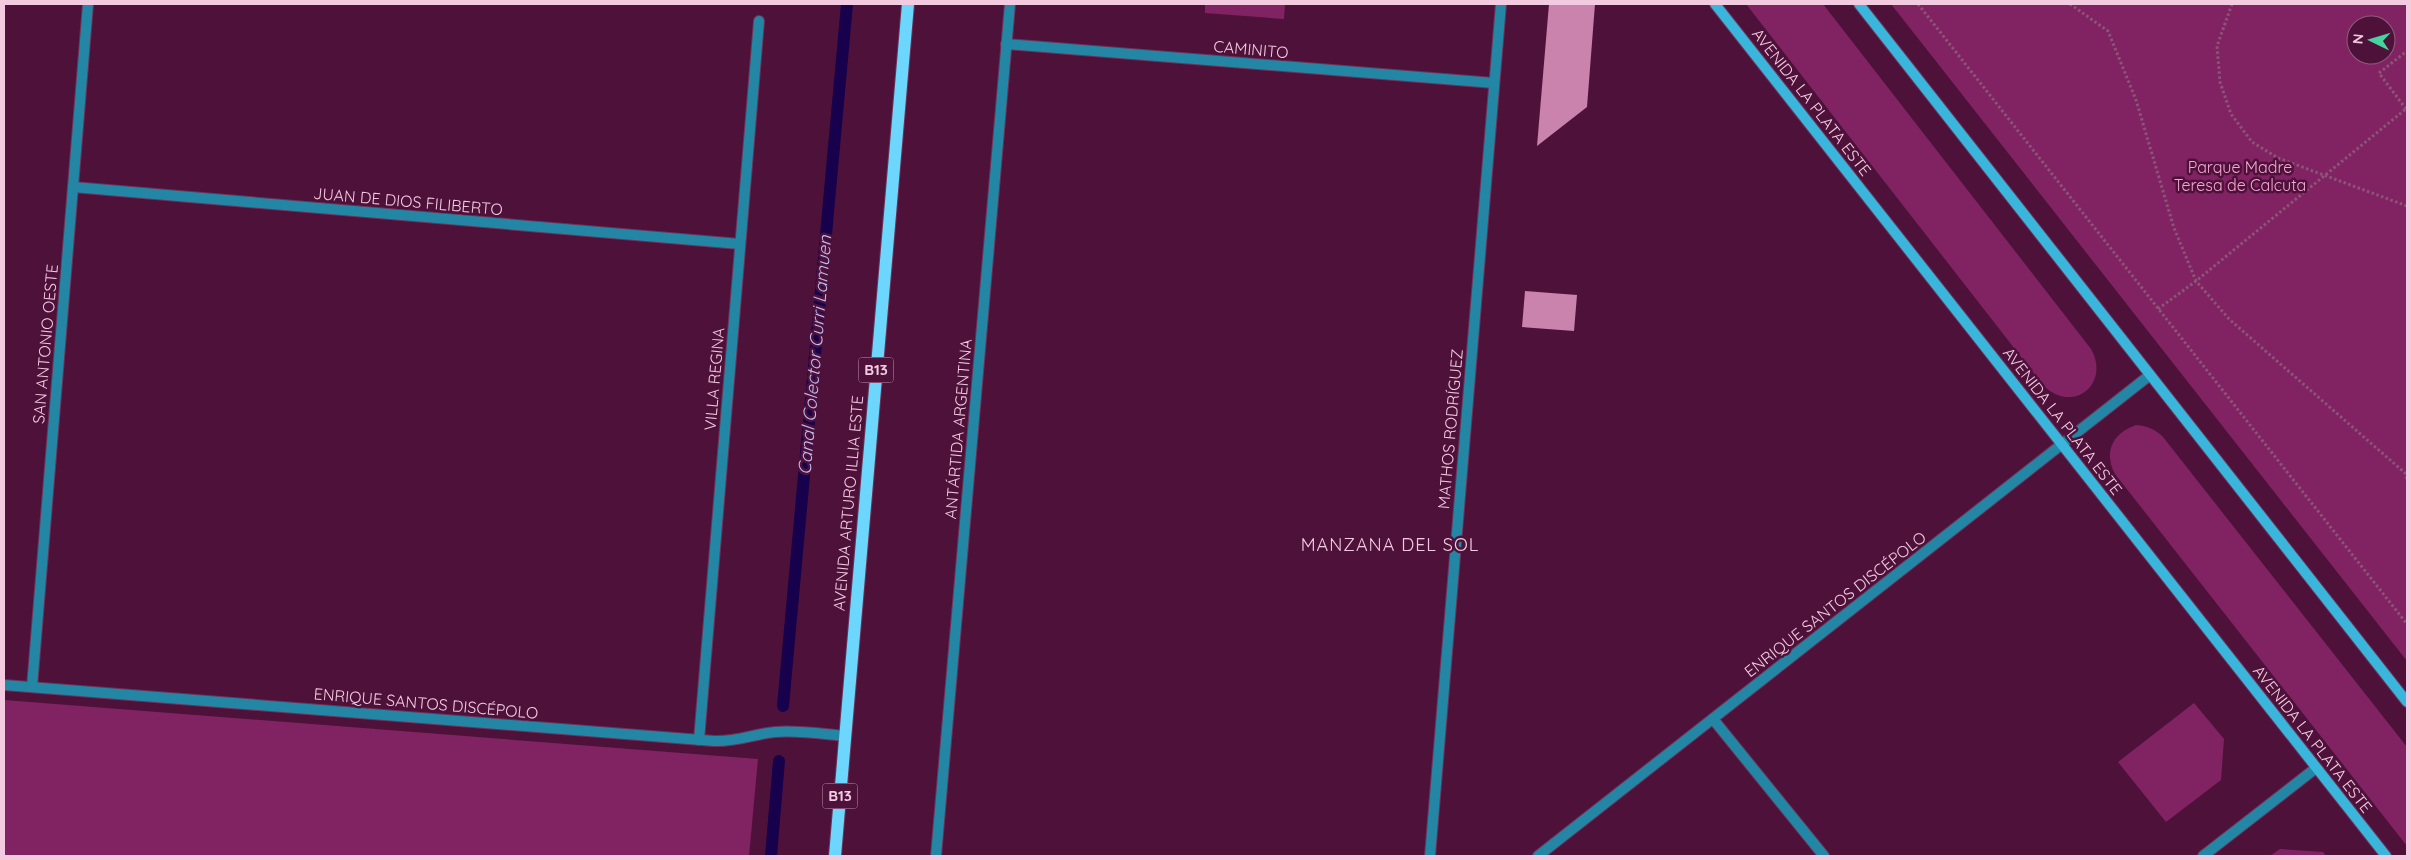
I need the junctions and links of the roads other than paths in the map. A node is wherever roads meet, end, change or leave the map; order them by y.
1 (88, 4) edge
2 (908, 4) edge
3 (1010, 4) edge
4 (1501, 4) edge
5 (1715, 4) edge
6 (1859, 4) edge
7 (759, 21) dead end
8 (1006, 44) junction
9 (1494, 83) junction
10 (73, 187) junction
11 (740, 244) junction
12 (2150, 375) junction
13 (2063, 444) junction
14 (4, 685) edge
15 (32, 687) junction
16 (2407, 702) edge
17 (1713, 720) junction
18 (845, 736) junction
19 (699, 740) junction
20 (2316, 768) junction
21 (835, 856) edge
22 (936, 856) edge
23 (1430, 856) edge
24 (1538, 856) edge
25 (1824, 856) edge
26 (2203, 856) edge
27 (2386, 856) edge

1 - 10 street, SAN ANTONIO OESTE
2 - 18 main road, AVENIDA ARTURO ILLIA ESTE / B13
3 - 8 street, ANTÁRTIDA ARGENTINA
4 - 9 street, MATHOS RODRÍGUEZ
5 - 13 main road, AVENIDA LA PLATA ESTE
6 - 12 main road
7 - 11 street, VILLA REGINA
8 - 9 street, CAMINITO
8 - 22 street, ANTÁRTIDA ARGENTINA
9 - 23 street, MATHOS RODRÍGUEZ
10 - 11 street, JUAN DE DIOS FILIBERTO
10 - 15 street, SAN ANTONIO OESTE
11 - 19 street, VILLA REGINA
12 - 13 street, ENRIQUE SANTOS DISCÉPOLO
12 - 16 main road
13 - 17 street, ENRIQUE SANTOS DISCÉPOLO
13 - 20 main road, AVENIDA LA PLATA ESTE
14 - 15 street, ENRIQUE SANTOS DISCÉPOLO
15 - 19 street, ENRIQUE SANTOS DISCÉPOLO
17 - 24 street, ENRIQUE SANTOS DISCÉPOLO
17 - 25 street
18 - 19 street, ENRIQUE SANTOS DISCÉPOLO
18 - 21 main road, AVENIDA ARTURO ILLIA ESTE / B13
20 - 26 street
20 - 27 main road, AVENIDA LA PLATA ESTE

